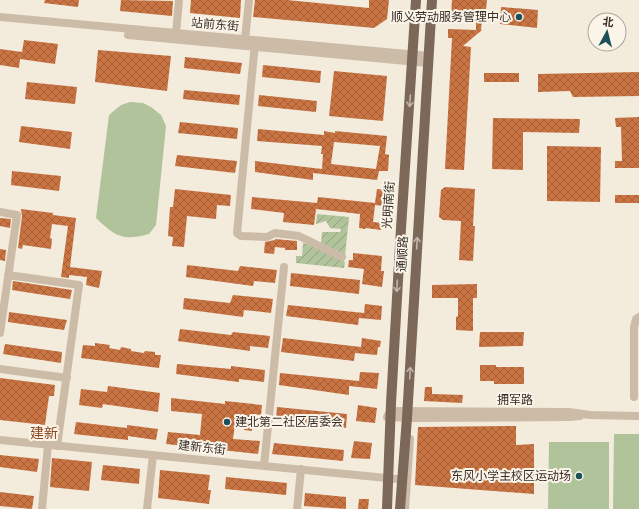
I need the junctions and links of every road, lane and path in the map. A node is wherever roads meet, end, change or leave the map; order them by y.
1 (179, 0) edge
2 (249, 0) edge
3 (416, 0) edge
4 (432, 0) edge
5 (0, 17) edge
6 (0, 22) edge
7 (176, 34) junction
8 (244, 40) junction
9 (254, 44) junction
10 (412, 59) junction
11 (428, 60) junction
12 (0, 212) edge
13 (342, 257) dead end
14 (284, 267) dead end
15 (8, 275) junction
16 (639, 317) edge
17 (0, 333) edge
18 (0, 369) edge
19 (67, 378) junction
20 (634, 397) dead end
21 (389, 415) junction
22 (409, 416) junction
23 (639, 416) edge
24 (0, 440) edge
25 (48, 445) junction
26 (58, 446) junction
27 (153, 455) junction
28 (264, 466) junction
29 (301, 469) junction
30 (387, 478) junction
31 (405, 480) junction
32 (42, 509) edge
33 (148, 509) edge
34 (297, 509) edge
35 (382, 509) edge
36 (387, 509) edge
37 (400, 509) edge
38 (405, 509) edge

1 - 7 street
2 - 8 street
3 - 10 main road, 光明南街
4 - 11 main road, 通顺路
5 - 7 street, 站前东街
6 - 9 street, 站前东街
7 - 8 street, 站前东街
8 - 9 street, 站前东街
9 - 10 street, 站前东街
9 - 13 street
10 - 11 street, 站前东街
10 -> 21 main road, 光明南街
22 -> 11 main road, 通顺路
12 - 15 street
14 - 28 street
15 - 17 street
15 - 19 street
16 - 20 street
18 - 19 street
19 - 26 street
21 - 22 street, 拥军路
21 - 30 main road
22 - 23 street, 拥军路
22 - 31 main road, 通顺路
24 - 25 street, 建新东街
25 - 26 street, 建新东街
25 - 32 street
26 - 27 street, 建新东街
27 - 28 street, 建新东街
27 - 33 street
28 - 29 street, 建新东街
29 - 30 street, 建新东街
29 - 34 street
30 - 31 street, 建新东街
30 - 35 street
30 - 36 main road
31 - 37 main road, 通顺路
31 - 38 street

